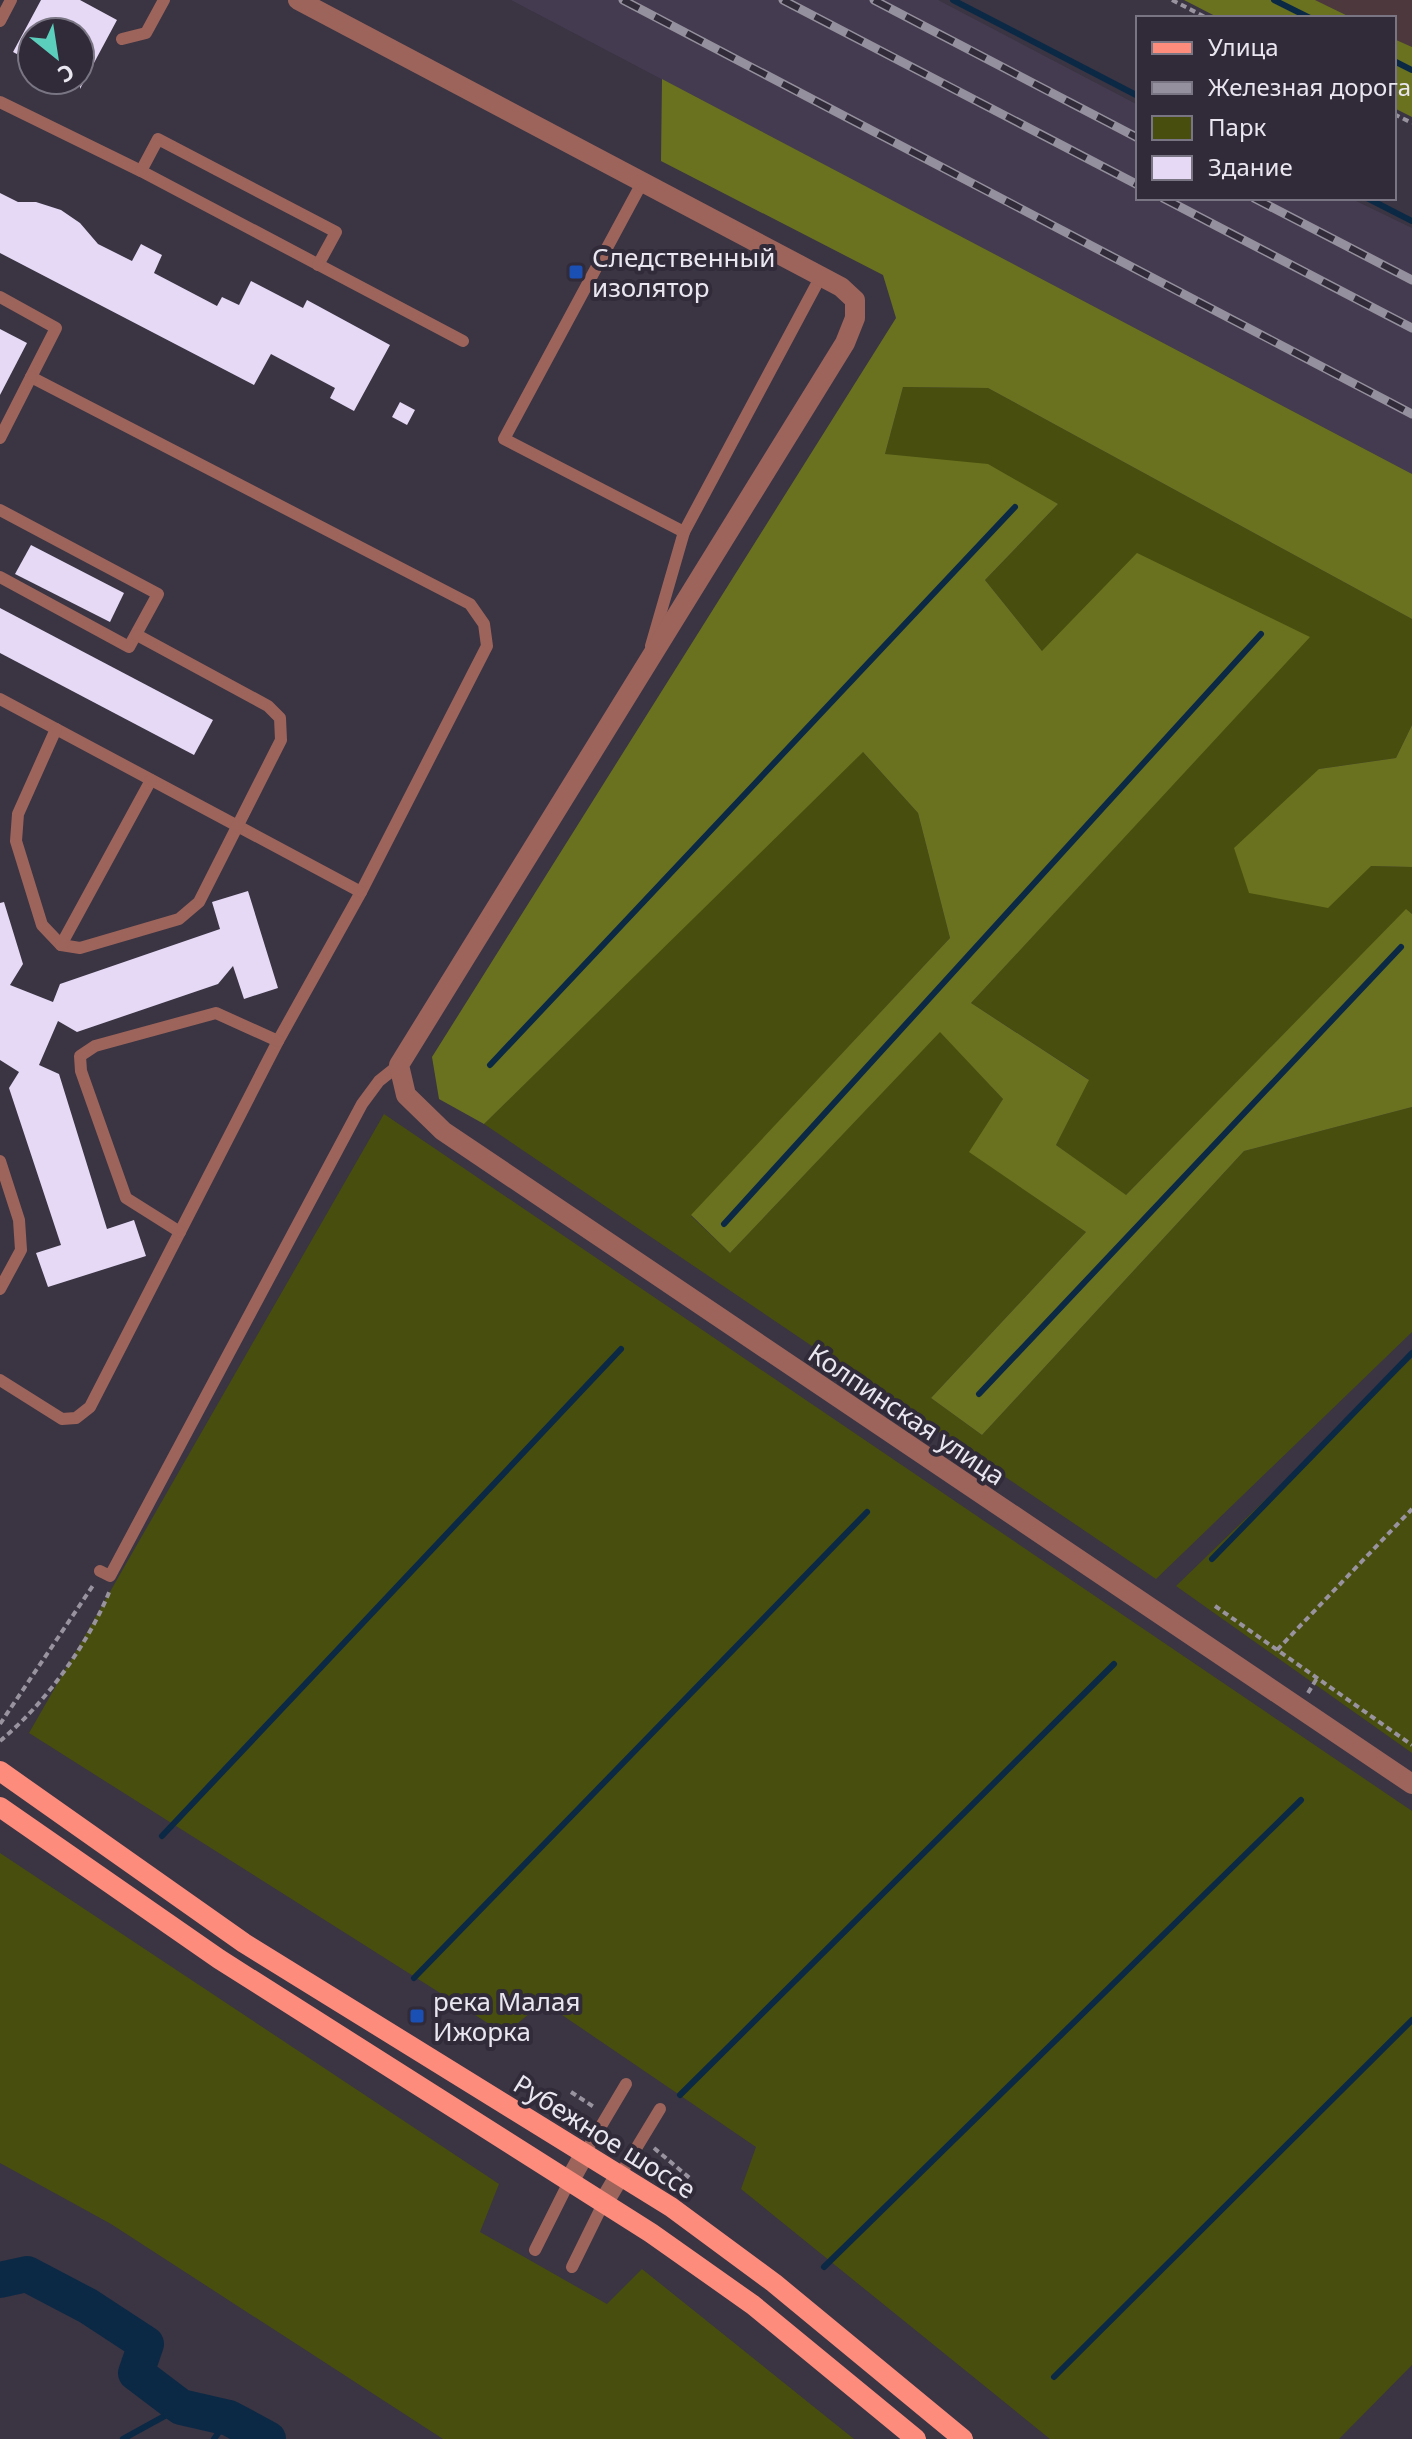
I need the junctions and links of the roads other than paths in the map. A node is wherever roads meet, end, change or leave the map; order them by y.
1 (11, 0) edge
2 (164, 0) edge
3 (298, 0) edge
4 (0, 21) edge
5 (122, 39) dead end
6 (0, 102) edge
7 (141, 171) junction
8 (643, 181) junction
9 (318, 265) junction
10 (821, 276) junction
11 (0, 297) edge
12 (463, 341) dead end
13 (31, 377) junction
14 (0, 438) edge
15 (0, 510) edge
16 (684, 532) junction
17 (0, 577) edge
18 (137, 635) junction
19 (647, 660) junction
20 (0, 699) edge
21 (56, 729) junction
22 (151, 780) junction
23 (239, 826) junction
24 (361, 892) junction
25 (61, 945) junction
26 (278, 1041) junction
27 (399, 1065) junction
28 (0, 1161) edge
29 (180, 1232) junction
30 (0, 1289) edge
31 (0, 1380) edge
32 (105, 1573) road end
33 (0, 1771) edge
34 (1412, 1784) edge
35 (0, 1807) edge
36 (626, 2084) dead end
37 (660, 2109) dead end
38 (585, 2153) junction
39 (620, 2175) junction
40 (570, 2180) junction
41 (604, 2202) junction
42 (535, 2250) dead end
43 (572, 2267) dead end
44 (916, 2439) edge
45 (963, 2439) edge

1 - 4 lane
2 - 5 lane
3 - 8 street
6 - 7 lane
7 - 9 lane
7 - 9 lane
8 - 10 street
8 - 16 lane
9 - 12 lane
10 - 16 lane
10 - 19 street
11 - 13 lane
13 - 14 lane
13 - 24 lane
15 - 18 lane
16 - 19 lane
17 - 18 lane
18 - 23 lane
19 - 27 street
20 - 21 lane
21 - 22 lane
21 - 25 lane
22 - 23 lane
22 - 25 lane
23 - 24 lane
23 - 25 lane
24 - 26 lane
26 - 29 lane
26 - 29 lane
27 - 32 lane
27 - 34 street, Колпинская улица
28 - 30 lane
29 - 31 lane
33 - 38 main road, Рубежное шоссе
35 - 40 main road
36 - 38 lane
37 - 39 lane
38 - 39 main road, Рубежное шоссе
38 - 40 street
39 - 41 street
39 - 45 main road, Рубежное шоссе
40 - 41 main road
40 - 42 lane
41 - 43 lane
41 - 44 main road

